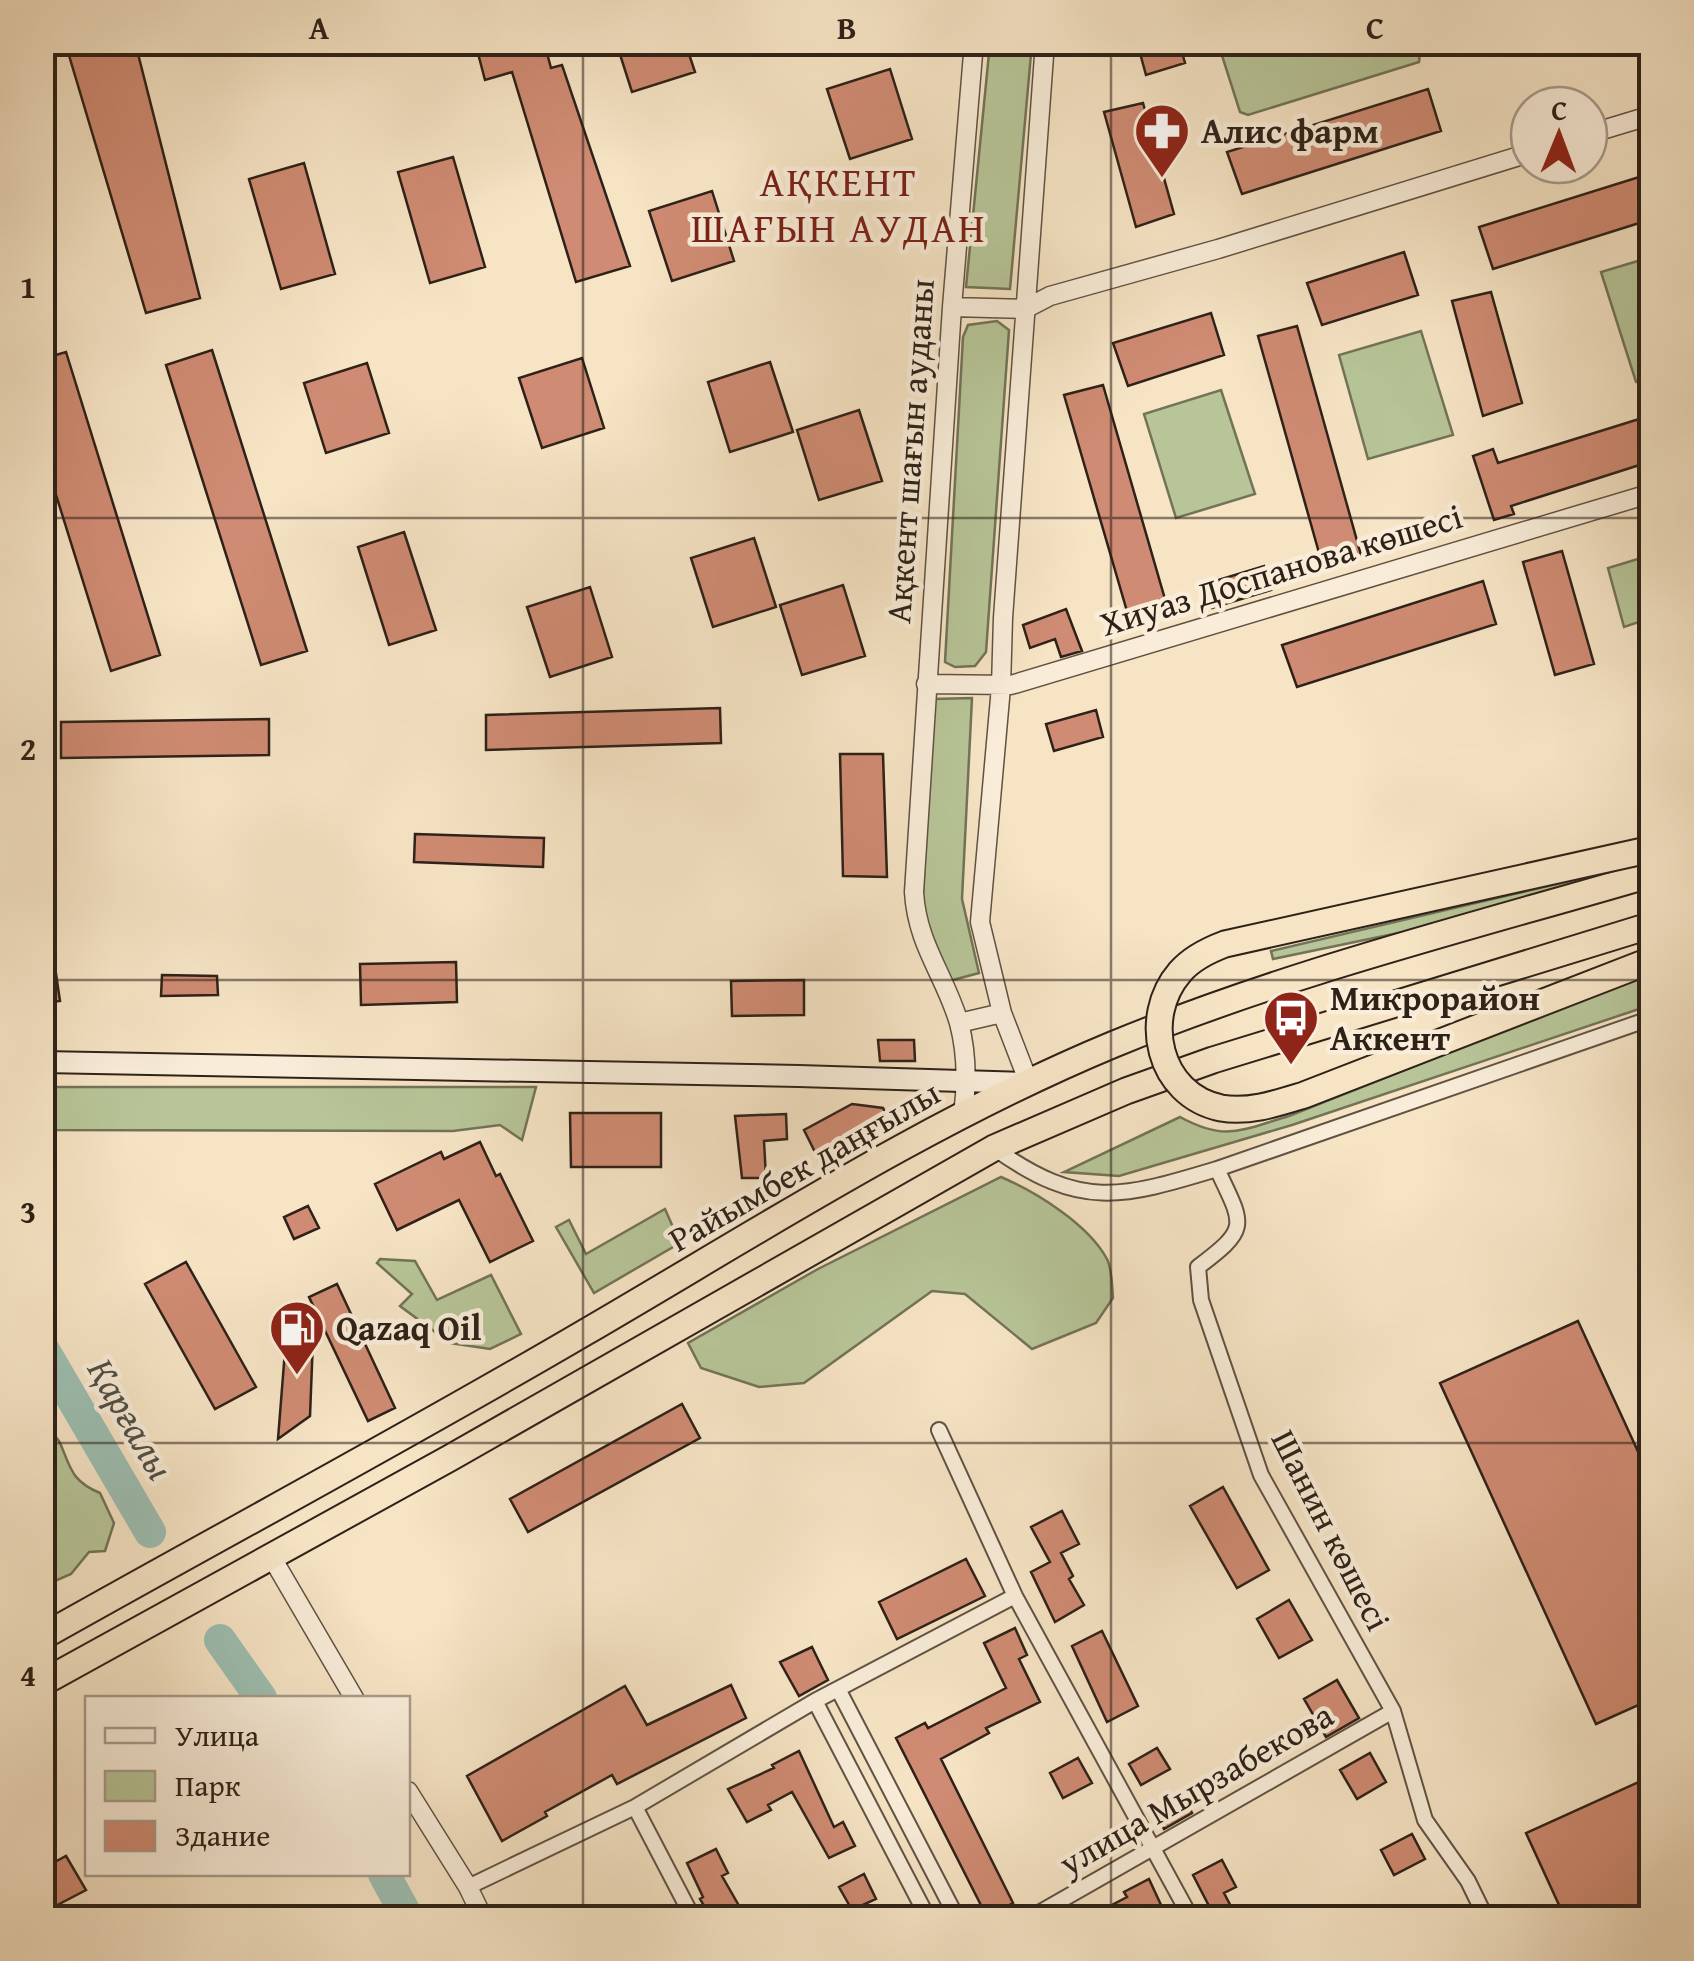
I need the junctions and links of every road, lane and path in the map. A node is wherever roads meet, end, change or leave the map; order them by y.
1 (974, 42) edge
2 (1044, 42) edge
3 (1652, 115) edge
4 (1609, 128) edge
5 (1509, 159) edge
6 (952, 307) junction
7 (1025, 309) junction
8 (1652, 492) edge
9 (926, 684) junction
10 (1001, 687) junction
11 (1652, 849) edge
12 (1652, 874) edge
13 (1652, 926) edge
14 (1652, 960) edge
15 (1002, 1012) junction
16 (1652, 1018) edge
17 (958, 1023) junction
18 (42, 1062) edge
19 (967, 1080) junction
20 (1029, 1083) junction
21 (963, 1116) junction
22 (994, 1148) junction
23 (1217, 1169) junction
24 (939, 1430) dead end
25 (271, 1556) junction
26 (1015, 1596) junction
27 (42, 1637) edge
28 (42, 1683) edge
29 (838, 1690) junction
30 (353, 1696) edge
31 (815, 1701) junction
32 (1392, 1711) junction
33 (410, 1794) edge
34 (635, 1807) junction
35 (1154, 1849) junction
36 (468, 1887) junction
37 (482, 1918) edge
38 (693, 1918) edge
39 (928, 1918) edge
40 (958, 1918) edge
41 (1030, 1918) edge
42 (1192, 1918) edge
43 (1486, 1918) edge

1 - 6 street, Ақкент шағын ауданы
2 - 7 street
3 - 4 street
5 - 7 street
6 - 7 street
6 - 9 street, Ақкент шағын ауданы
7 - 10 street
8 - 10 street, Хиуаз Доспанова көшесі
9 - 10 street, Хиуаз Доспанова көшесі
9 - 17 street, Ақкент шағын ауданы
10 - 15 street
11 - 14 highway, bridge
12 - 20 highway, Райымбек даңғылы
13 - 22 highway
15 - 17 street
15 - 20 street
16 - 23 street
17 - 19 street, Ақкент шағын ауданы
18 - 19 main road
19 - 20 main road
19 - 21 street, Ақкент шағын ауданы
20 - 21 highway, Райымбек даңғылы
21 - 27 highway, Райымбек даңғылы
22 - 23 street
22 - 25 highway
23 - 32 street, Шанин көшесі
24 - 26 street
25 - 28 highway
25 - 30 street
26 - 29 street
26 - 35 street
29 - 31 street
29 - 40 street
31 - 34 street
31 - 39 street
32 - 35 street, улица Мырзабекова
32 - 43 street, Шанин көшесі
33 - 36 street
34 - 36 street
34 - 38 street
35 - 41 street, улица Мырзабекова
35 - 42 street
36 - 37 street

